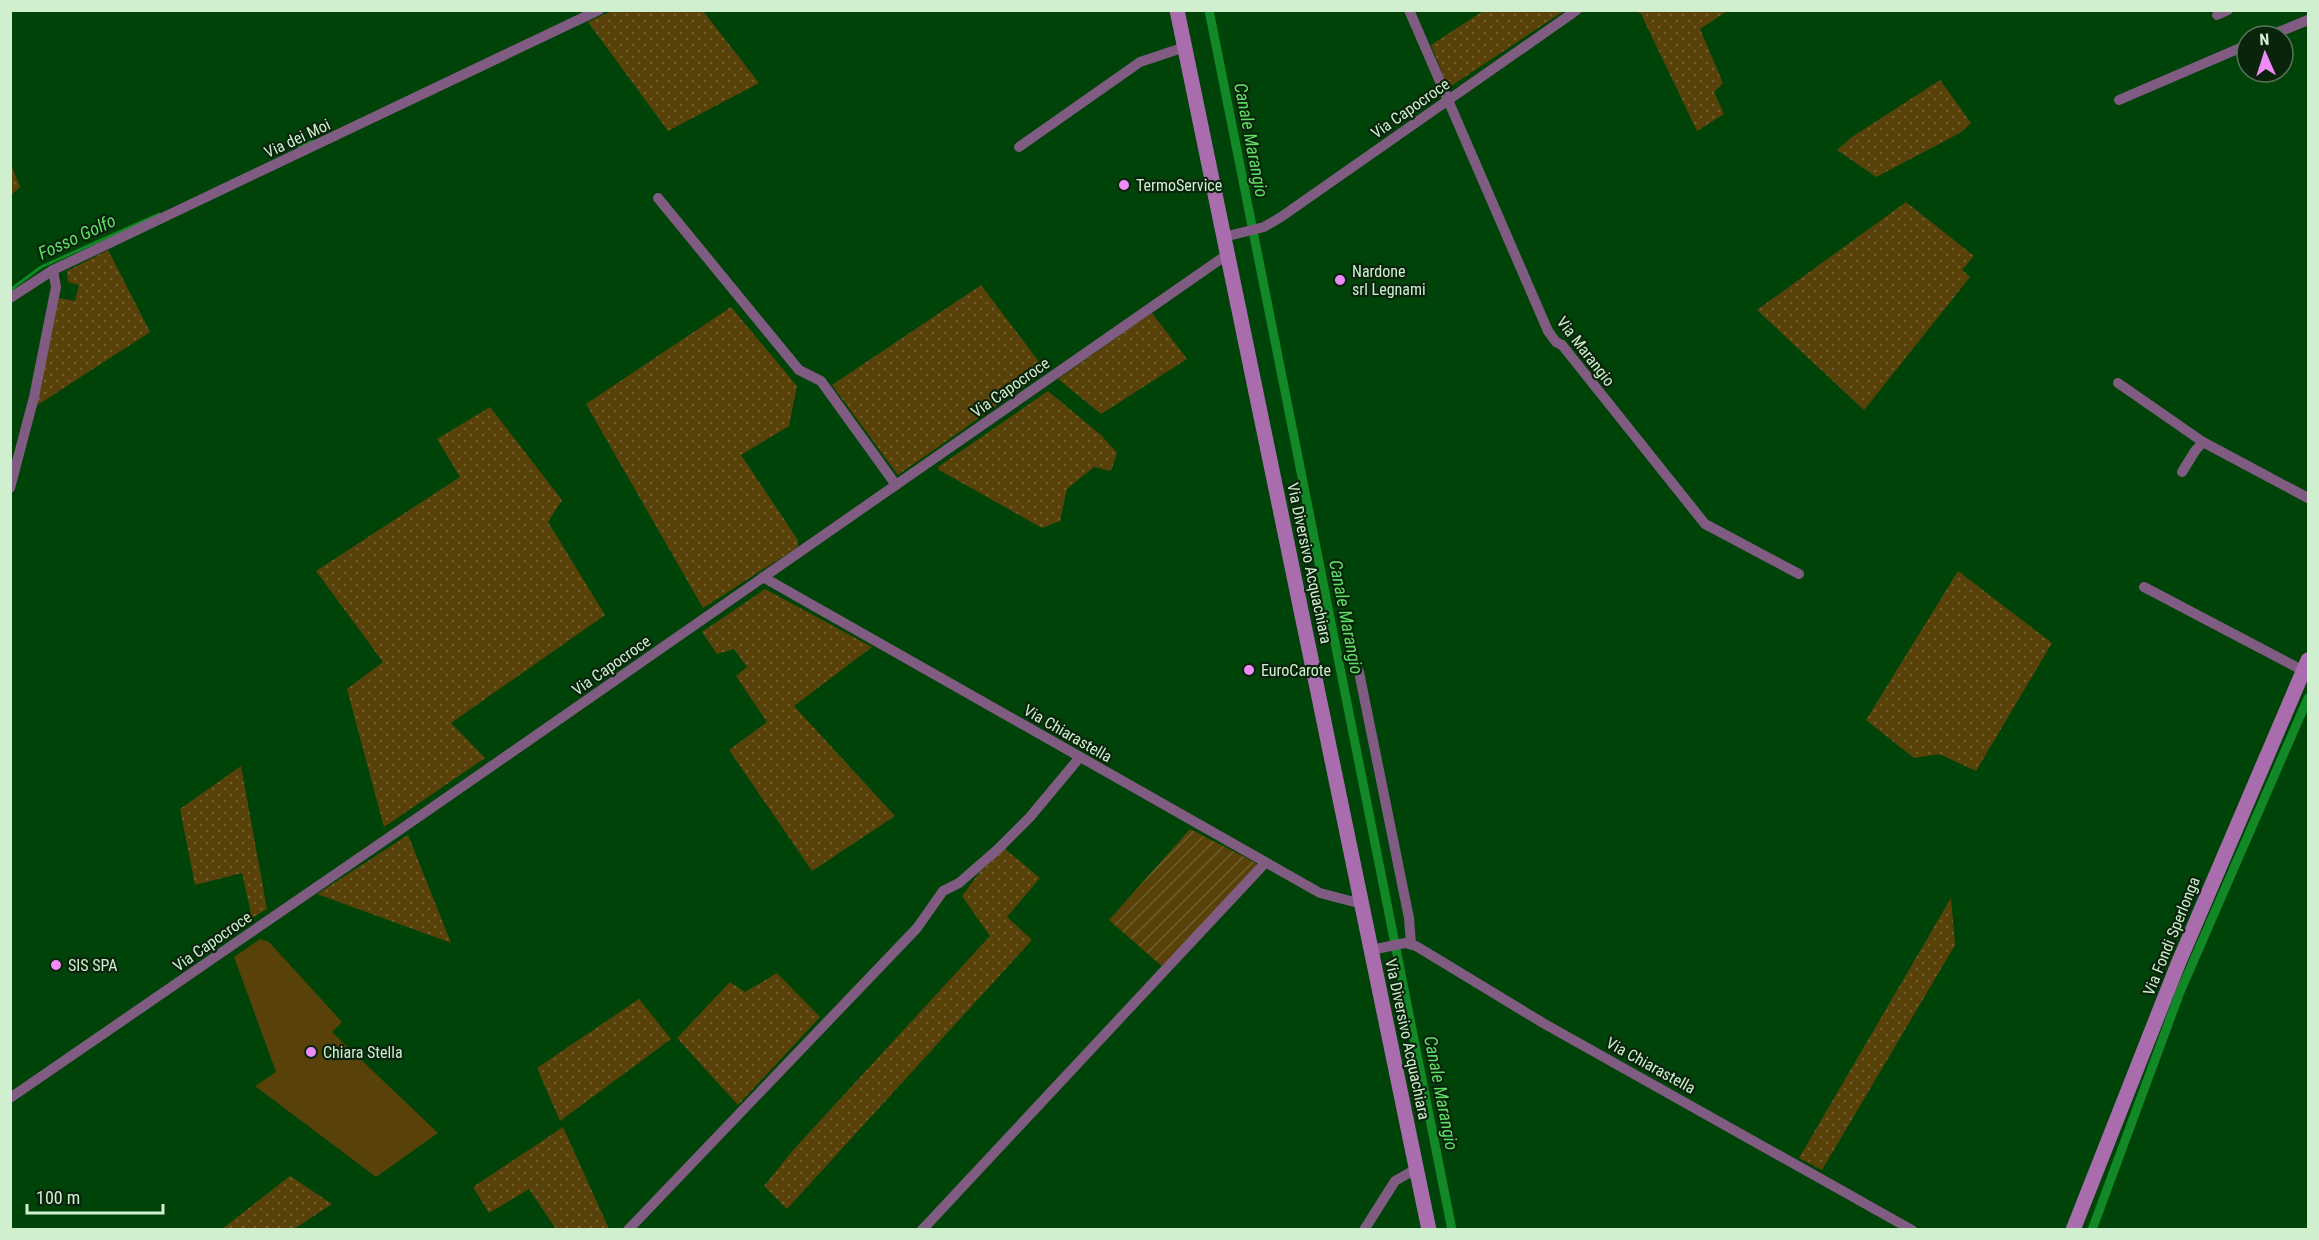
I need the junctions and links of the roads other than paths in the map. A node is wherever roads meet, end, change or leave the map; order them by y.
1 (599, 10) edge
2 (1178, 10) edge
3 (1408, 10) edge
4 (1577, 10) edge
5 (2228, 10) edge
6 (2217, 15) dead end
7 (1185, 46) junction
8 (2235, 50) edge
9 (2119, 99) dead end
10 (1446, 101) junction
11 (1019, 147) dead end
12 (658, 198) dead end
13 (1229, 235) junction
14 (1228, 254) junction
15 (53, 270) junction
16 (10, 298) edge
17 (2118, 383) dead end
18 (2203, 442) junction
19 (2182, 472) dead end
20 (896, 485) junction
21 (10, 488) edge
22 (2308, 498) edge
23 (1799, 574) dead end
24 (764, 577) junction
25 (2144, 587) dead end
26 (2306, 665) edge
27 (1359, 672) dead end
28 (1080, 757) junction
29 (1265, 862) junction
30 (1362, 904) junction
31 (1408, 943) junction
32 (1377, 949) junction
33 (10, 1098) edge
34 (1416, 1169) junction
35 (628, 1230) edge
36 (922, 1230) edge
37 (1364, 1230) edge
38 (1429, 1230) edge
39 (1912, 1230) edge
40 (2073, 1230) edge

1 - 15 street, Via dei Moi
2 - 7 main road, Via Diversivo Acquachiara
3 - 10 street, Via Marangio
4 - 10 street, Via Capocroce
5 - 6 street
7 - 11 street
7 - 13 main road, Via Diversivo Acquachiara
8 - 9 street
10 - 13 street, Via Capocroce
10 - 23 street, Via Marangio
12 - 20 street
13 - 14 main road, Via Diversivo Acquachiara
14 - 20 street, Via Capocroce
14 - 30 main road, Via Diversivo Acquachiara
15 - 16 street, Via dei Moi
15 - 21 street
17 - 18 street
18 - 19 street
18 - 22 street
20 - 24 street, Via Capocroce
24 - 28 street, Via Chiarastella
24 - 33 street, Via Capocroce
25 - 26 street
26 - 40 main road, Via Fondi Sperlonga
27 - 31 street
28 - 29 street, Via Chiarastella
28 - 35 street
29 - 30 street, Via Chiarastella
29 - 36 street
30 - 32 main road, Via Diversivo Acquachiara
31 - 32 street
31 - 39 street, Via Chiarastella
32 - 34 main road, Via Diversivo Acquachiara
34 - 37 street
34 - 38 main road, Via Diversivo Acquachiara

